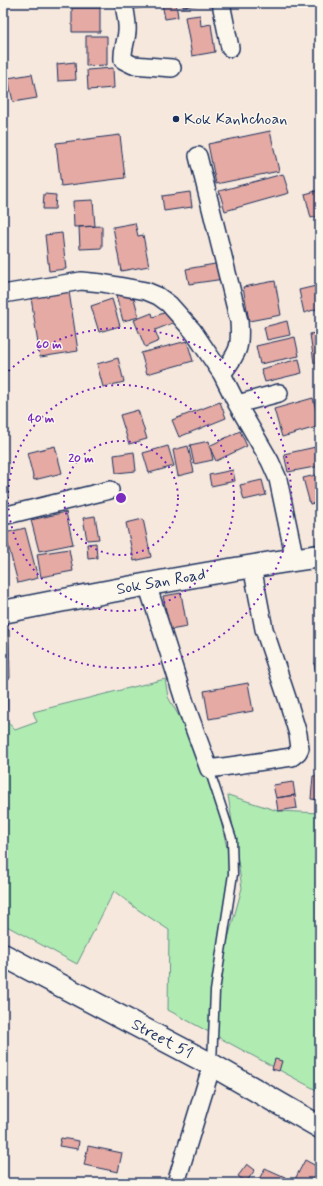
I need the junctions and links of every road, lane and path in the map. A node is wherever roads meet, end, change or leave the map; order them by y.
1 (124, 3) edge
2 (221, 3) edge
3 (230, 48) dead end
4 (172, 68) dead end
5 (198, 156) dead end
6 (3, 294) edge
7 (222, 374) junction
8 (279, 393) dead end
9 (237, 404) junction
10 (110, 490) dead end
11 (3, 516) edge
12 (320, 556) edge
13 (295, 560) junction
14 (252, 566) junction
15 (147, 584) junction
16 (3, 612) edge
17 (209, 768) junction
18 (3, 954) edge
19 (212, 1065) junction
20 (320, 1127) edge
21 (176, 1183) edge

1 - 4 street
2 - 3 street
5 - 7 street
6 - 7 street
7 - 9 street
8 - 9 street
9 - 13 street
10 - 11 street
12 - 13 main road, Sok San Road
13 - 14 main road, Sok San Road
14 - 15 main road, Sok San Road
14 - 17 street
15 - 16 main road, Sok San Road
15 - 17 street
17 - 19 lane
18 - 19 main road, Street 51
19 - 20 main road, Street 51
19 - 21 street

